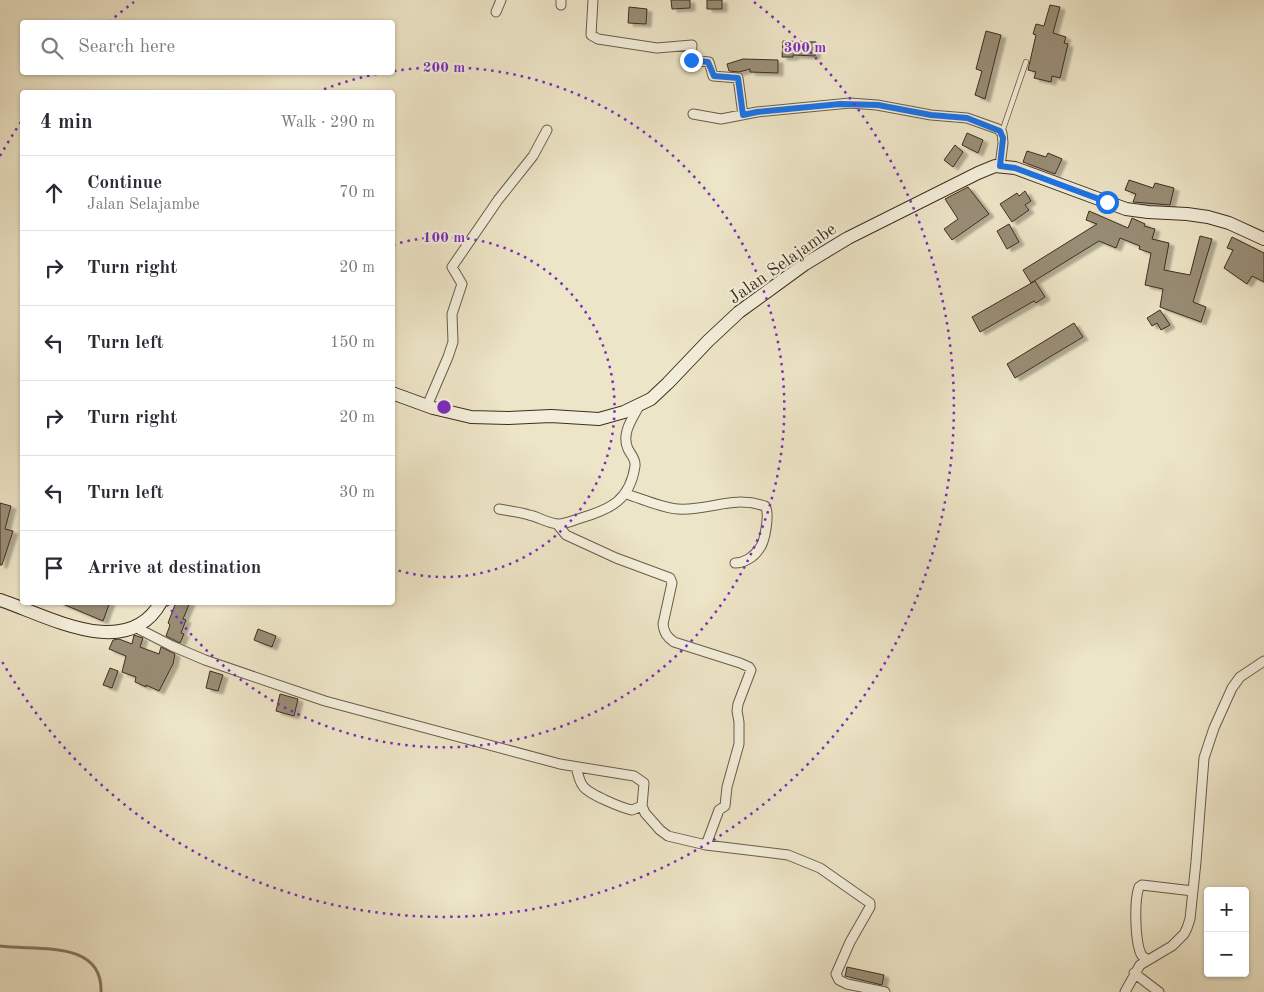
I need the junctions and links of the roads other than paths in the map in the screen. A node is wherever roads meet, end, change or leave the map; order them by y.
1 (501, 0) edge
2 (593, 0) edge
3 (496, 12) dead end
4 (1026, 62) dead end
5 (694, 114) dead end
6 (743, 115) junction
7 (546, 130) dead end
8 (1002, 133) junction
9 (1000, 166) junction
10 (1264, 239) edge
11 (395, 394) edge
12 (427, 406) junction
13 (639, 406) junction
14 (626, 494) junction
15 (499, 509) dead end
16 (557, 524) junction
17 (735, 563) dead end
18 (0, 600) edge
19 (20, 604) edge
20 (159, 605) edge
21 (29, 606) edge
22 (135, 627) junction
23 (1264, 661) edge
24 (576, 767) junction
25 (642, 806) junction
26 (706, 845) junction
27 (1193, 891) junction
28 (1147, 959) junction
29 (1134, 973) junction
30 (885, 992) edge
31 (1125, 992) edge
32 (1159, 992) edge

1 - 3 street
2 - 6 street
4 - 8 lane
5 - 6 street
6 - 8 street
7 - 12 street
8 - 9 street
9 - 10 street
9 - 13 street, Jalan Selajambe
11 - 12 street, Jalan Selajambe
12 - 13 street, Jalan Selajambe
13 - 14 street
14 - 16 street
14 - 17 street
15 - 16 street
16 - 26 street
18 - 19 street
20 - 22 street
21 - 22 street
22 - 24 street
23 - 27 street
24 - 25 street
24 - 25 street
25 - 26 street
26 - 30 street
27 - 28 street
27 - 28 street
28 - 29 street
29 - 31 street
29 - 32 street

